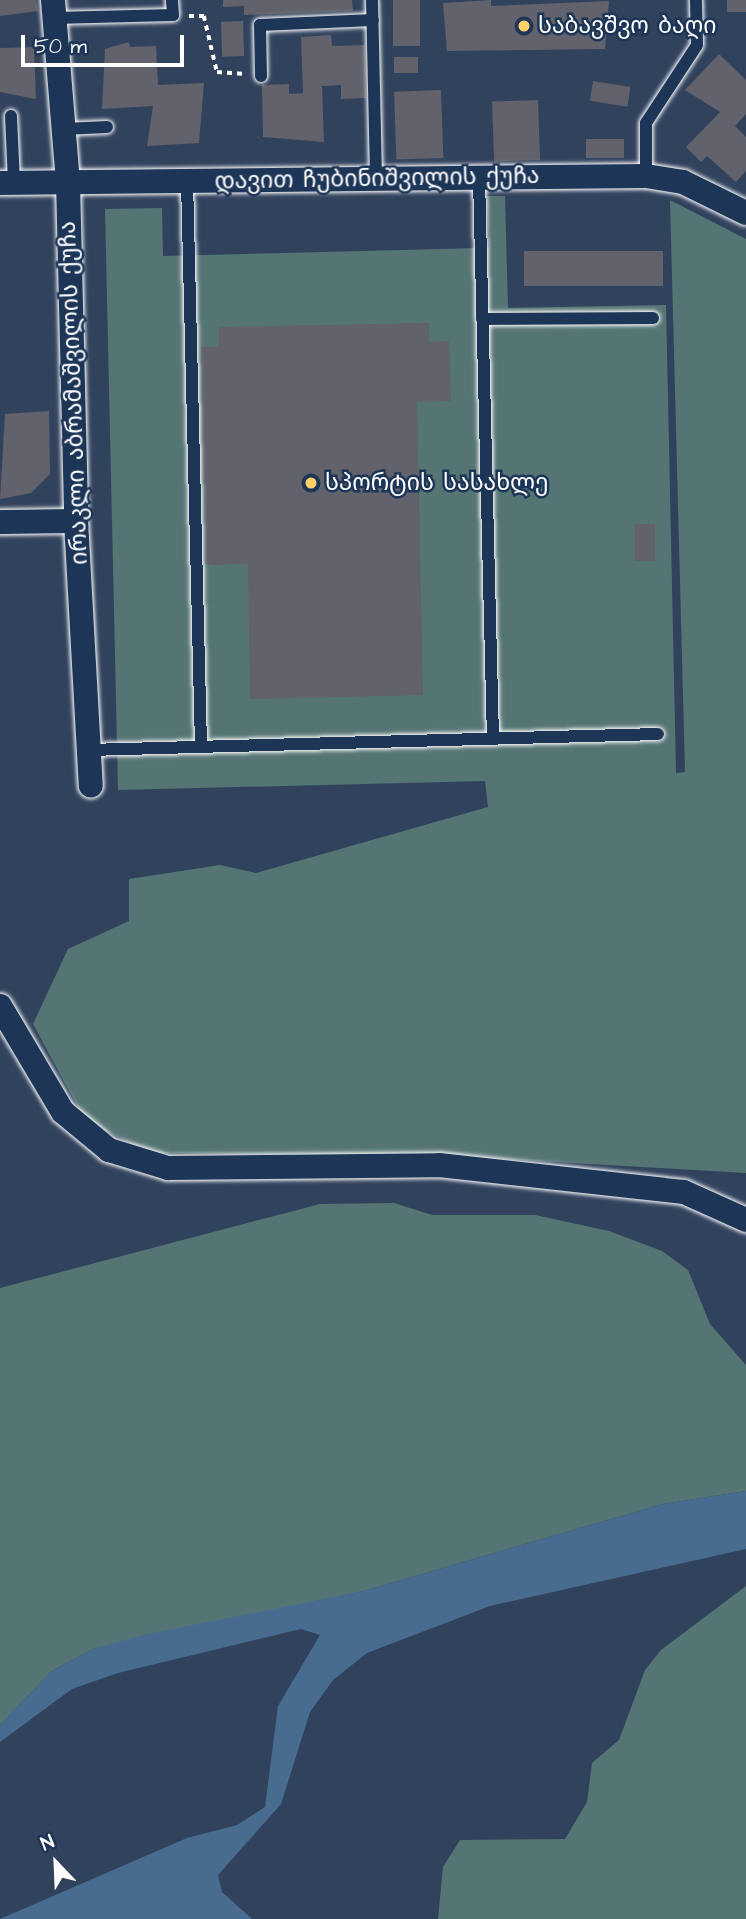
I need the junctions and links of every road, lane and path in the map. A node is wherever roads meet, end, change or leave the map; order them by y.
1 (172, 0) edge
2 (372, 0) edge
3 (696, 0) edge
4 (53, 9) edge
5 (173, 15) junction
6 (373, 20) junction
7 (261, 76) joint
8 (11, 116) dead end
9 (107, 127) dead end
10 (64, 129) junction
11 (646, 176) junction
12 (479, 178) junction
13 (376, 179) junction
14 (187, 181) junction
15 (68, 182) junction
16 (7, 183) edge
17 (746, 213) edge
18 (653, 318) dead end
19 (482, 319) junction
20 (76, 521) junction
21 (0, 522) edge
22 (659, 734) dead end
23 (493, 739) junction
24 (201, 747) junction
25 (89, 750) junction
26 (91, 786) dead end
27 (0, 1006) edge
28 (746, 1220) edge

1 - 5 lane
2 - 6 lane
3 - 11 lane
4 - 5 lane
4 - 10 street, ირაკლი აბრამაშვილის ქუჩა
5 - 7 path
6 - 7 lane
6 - 13 lane
8 - 16 lane
9 - 10 lane
10 - 15 street, ირაკლი აბრამაშვილის ქუჩა
11 - 12 street, დავით ჩუბინიშვილის ქუჩა
11 - 17 street, დავით ჩუბინიშვილის ქუჩა
12 - 13 street, დავით ჩუბინიშვილის ქუჩა
12 - 19 lane
13 - 14 street, დავით ჩუბინიშვილის ქუჩა
14 - 15 street, დავით ჩუბინიშვილის ქუჩა
14 - 24 lane
15 - 16 street, დავით ჩუბინიშვილის ქუჩა
15 - 20 street, ირაკლი აბრამაშვილის ქუჩა
18 - 19 lane
19 - 23 lane
20 - 21 street
20 - 25 street, ირაკლი აბრამაშვილის ქუჩა
22 - 23 lane
23 - 24 lane
24 - 25 lane
25 - 26 street, ირაკლი აბრამაშვილის ქუჩა
27 - 28 street

